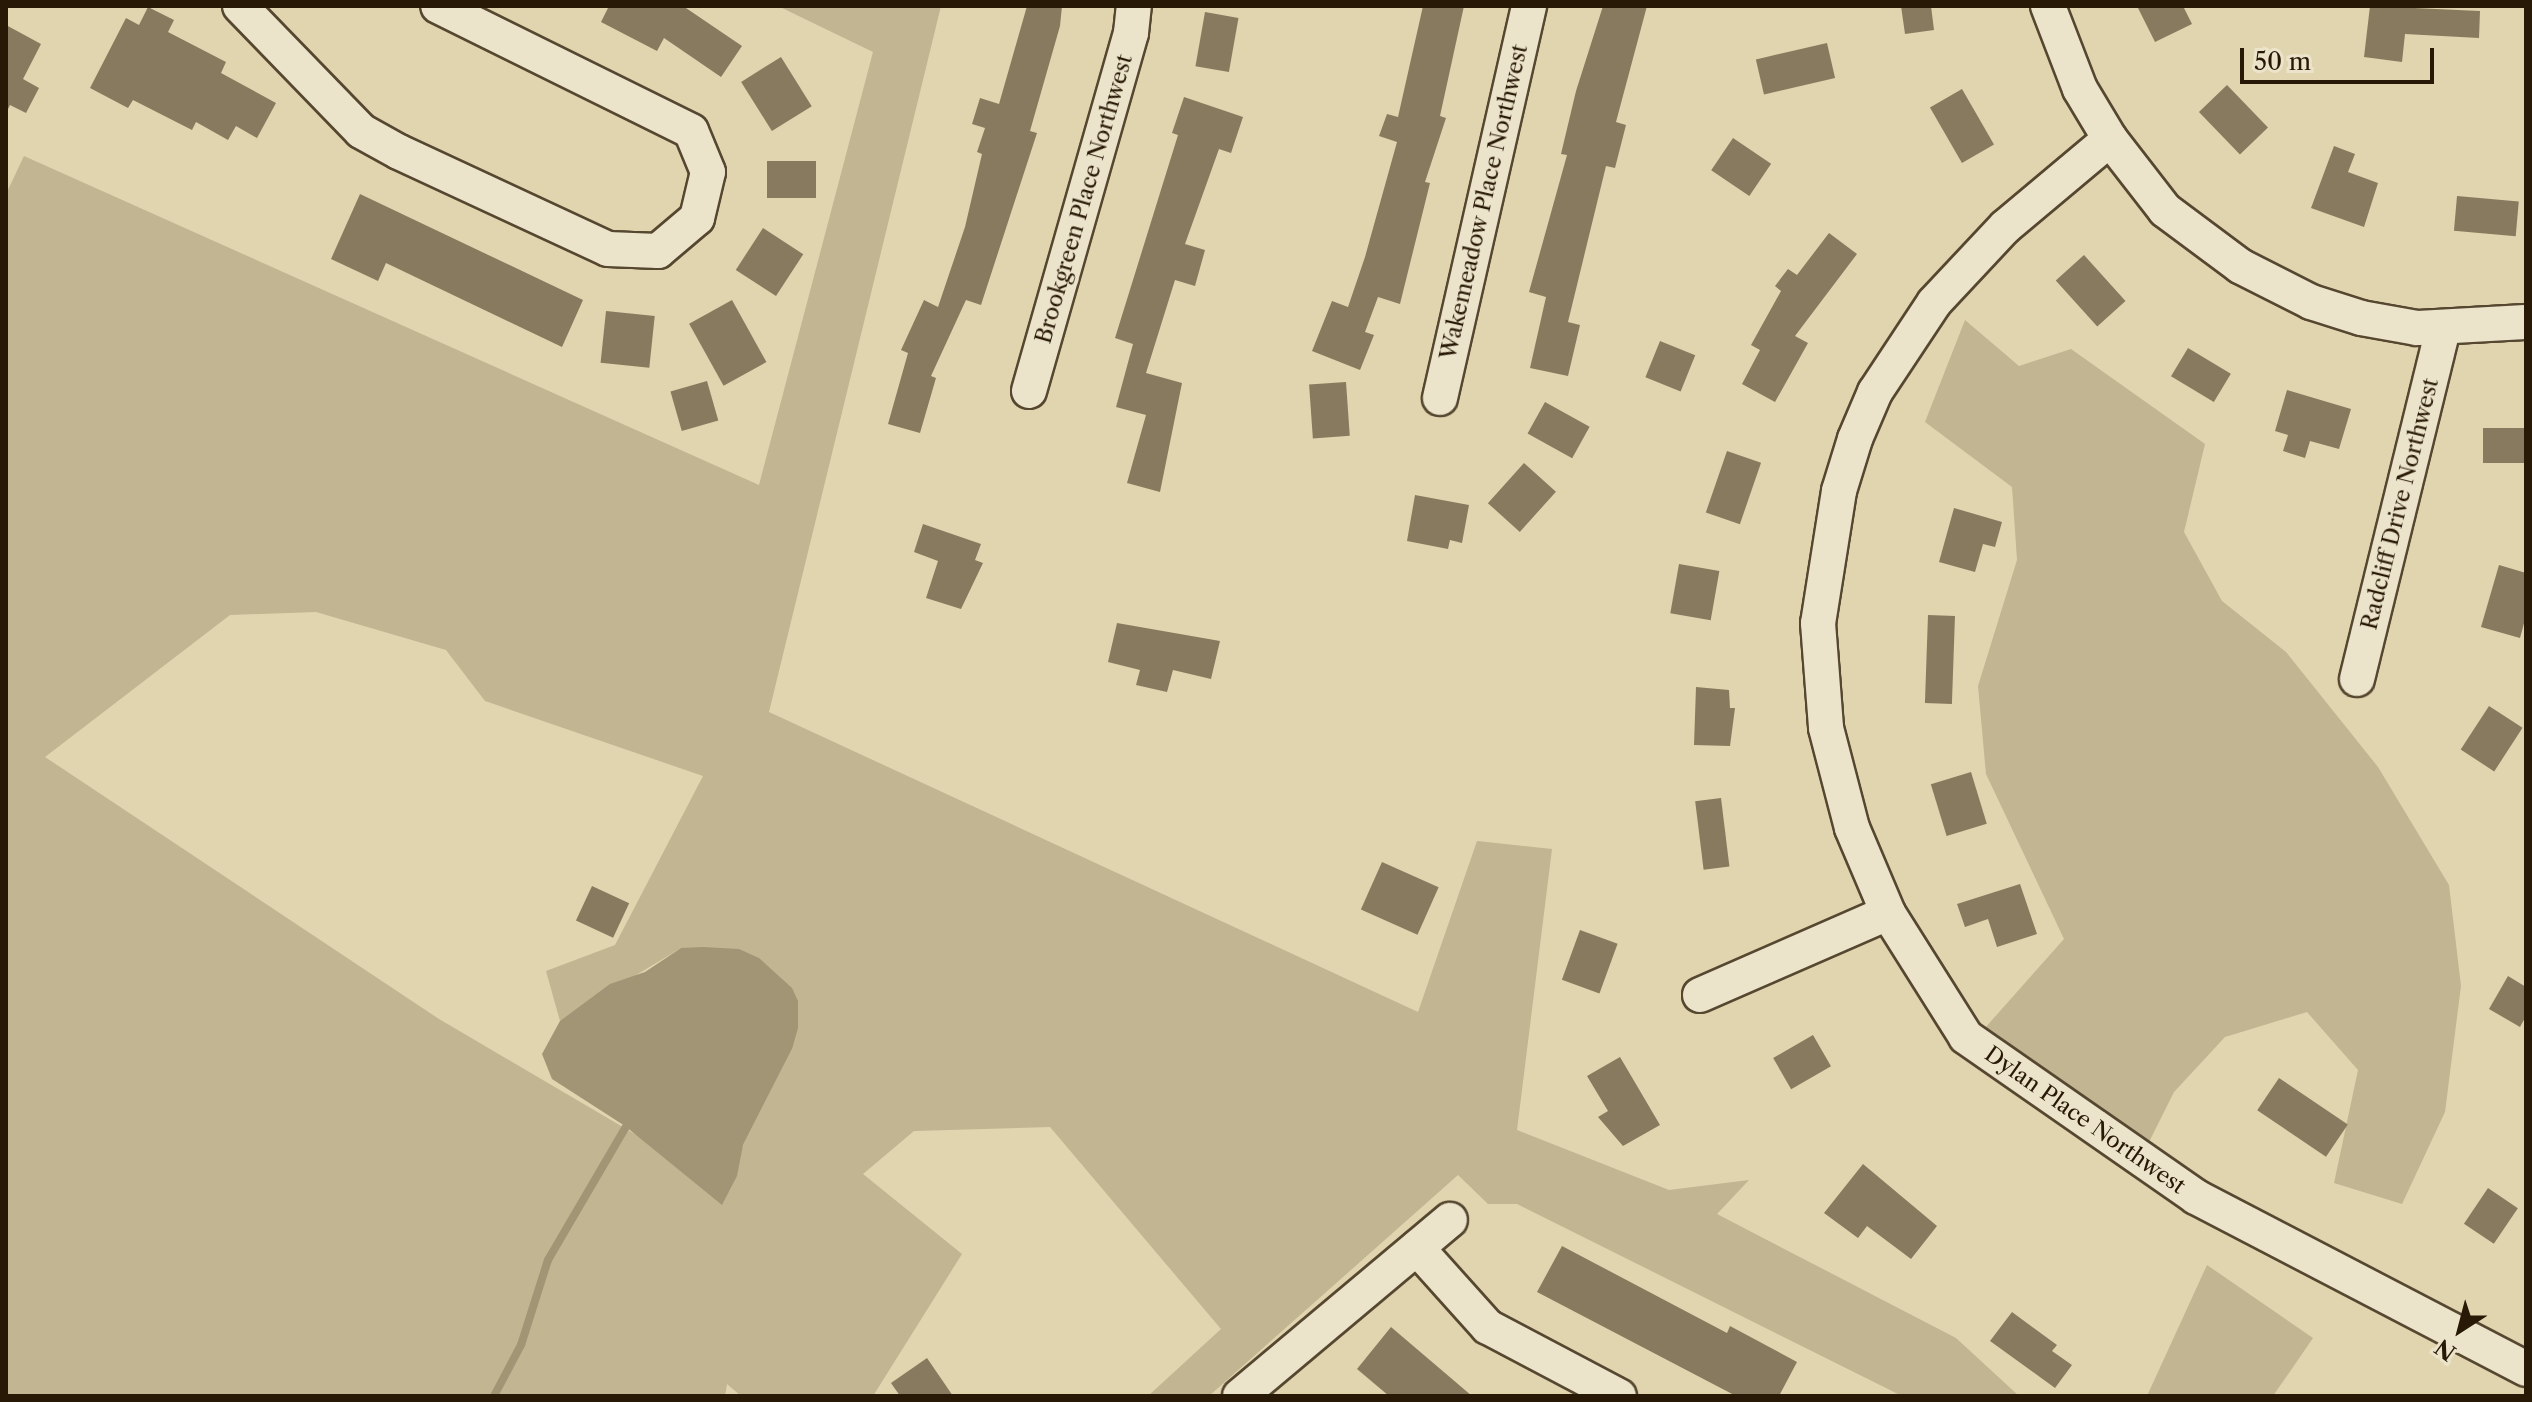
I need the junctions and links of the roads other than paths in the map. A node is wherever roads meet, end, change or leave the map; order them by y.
1 (240, 6) edge
2 (438, 6) edge
3 (1134, 6) edge
4 (1529, 6) edge
5 (2048, 6) edge
6 (2110, 139) junction
7 (2526, 322) edge
8 (2443, 328) junction
9 (1029, 391) dead end
10 (1440, 398) dead end
11 (2357, 679) dead end
12 (1888, 913) junction
13 (1700, 995) dead end
14 (1450, 1220) dead end
15 (1417, 1248) junction
16 (2526, 1369) edge
17 (1240, 1396) edge
18 (1619, 1396) edge

1 - 2 street
3 - 9 street, Brookgreen Place Northwest
4 - 10 street, Wakemeadow Place Northwest
5 - 6 street
6 - 8 street
6 - 12 street, Dylan Place Northwest
7 - 8 street
8 - 11 street, Radcliff Drive Northwest
12 - 13 street
12 - 16 street, Dylan Place Northwest
14 - 15 street
15 - 17 street
15 - 18 street

